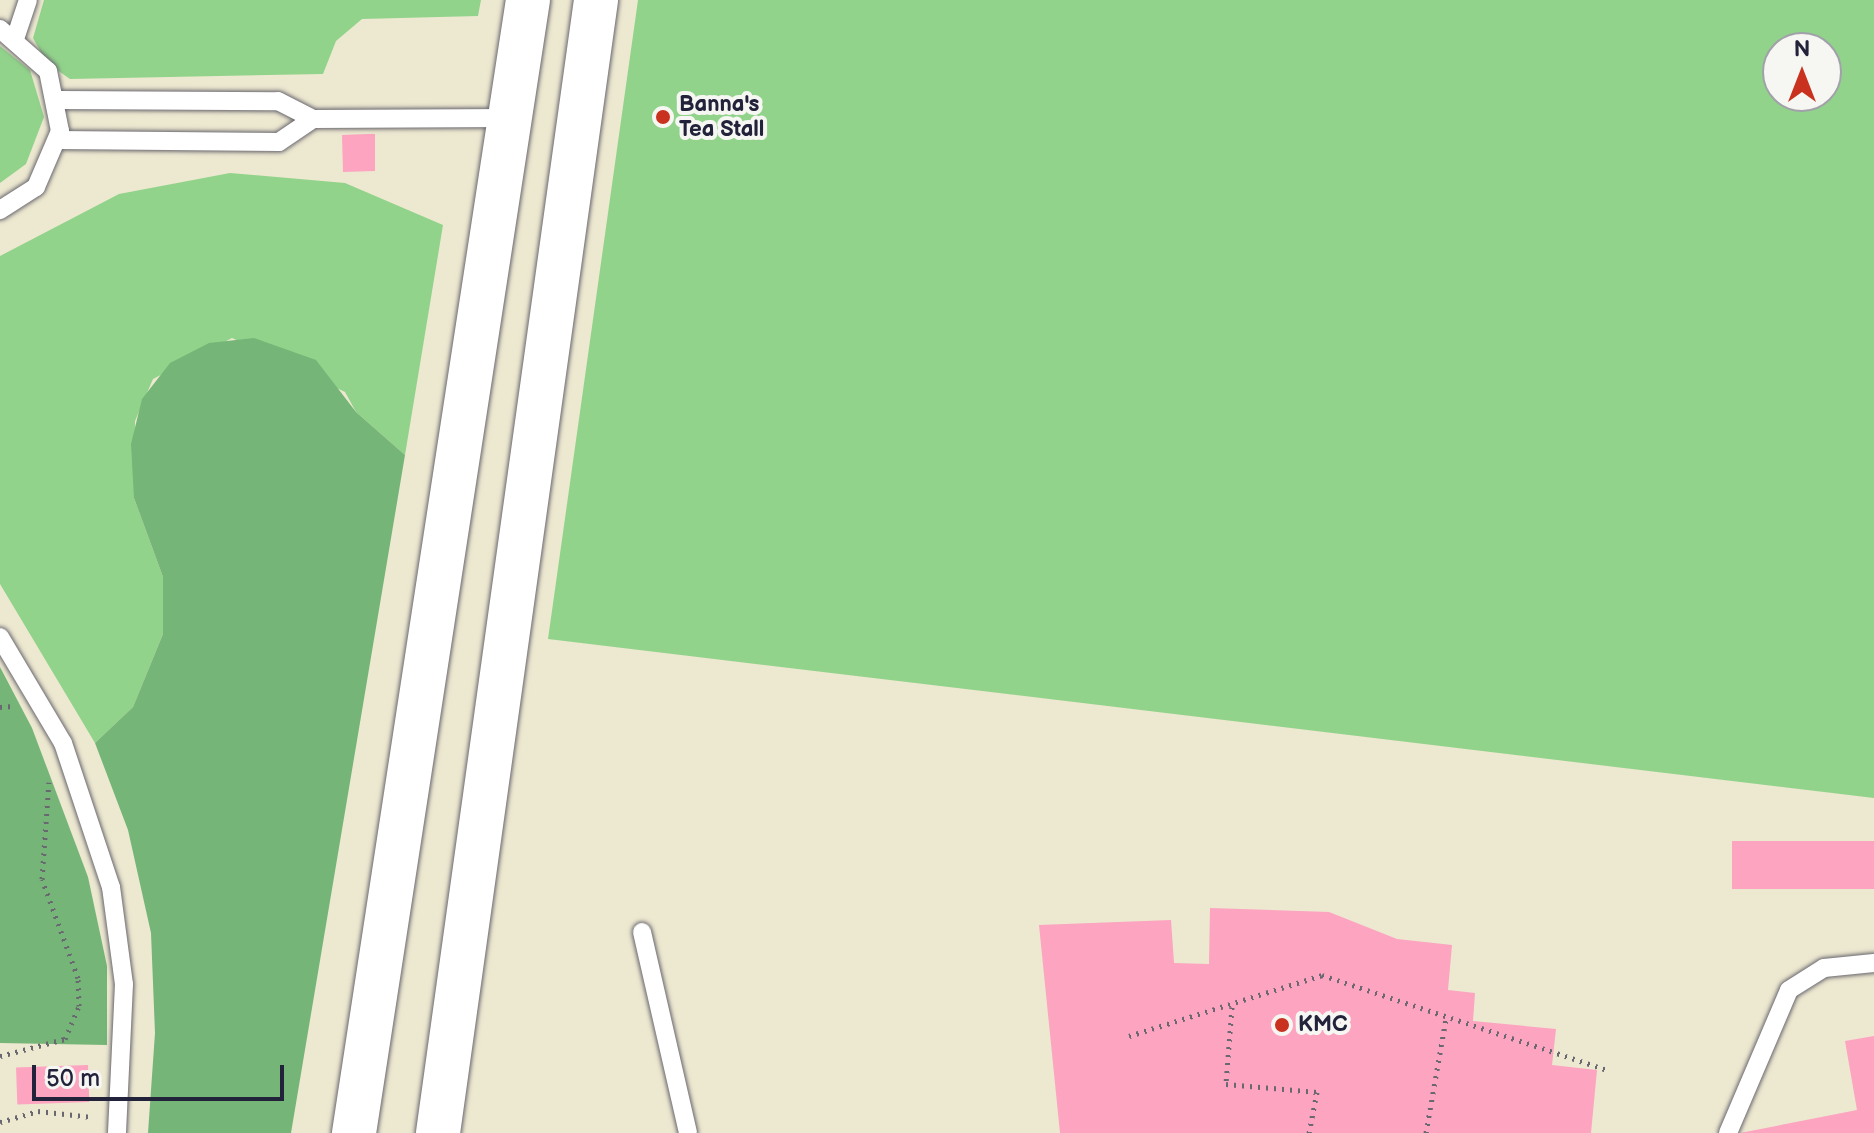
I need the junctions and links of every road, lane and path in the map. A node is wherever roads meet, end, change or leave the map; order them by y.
1 (28, 0) edge
2 (528, 0) edge
3 (596, 0) edge
4 (8, 34) edge
5 (59, 100) junction
6 (511, 118) junction
7 (313, 119) junction
8 (576, 122) junction
9 (58, 140) junction
10 (0, 210) edge
11 (0, 637) edge
12 (63, 743) junction
13 (642, 932) dead end
14 (1874, 963) edge
15 (1232, 1007) junction
16 (1446, 1018) junction
17 (1129, 1036) dead end
18 (0, 1056) edge
19 (1608, 1070) dead end
20 (0, 1122) edge
21 (118, 1131) edge
22 (354, 1133) edge
23 (438, 1133) edge
24 (688, 1133) edge
25 (1309, 1133) edge
26 (1426, 1133) edge
27 (1728, 1133) edge

1 - 4 lane
2 - 6 street
3 - 8 street
4 - 5 lane
5 - 7 lane
5 - 9 lane
6 - 7 lane
6 - 8 street
6 - 22 street
7 - 9 lane
8 - 23 street
9 - 10 lane
11 - 12 lane
12 - 18 path
12 - 21 lane
13 - 24 lane
14 - 27 lane
15 - 16 path
15 - 17 path
15 - 25 path
16 - 19 path
16 - 26 path
20 - 21 path

